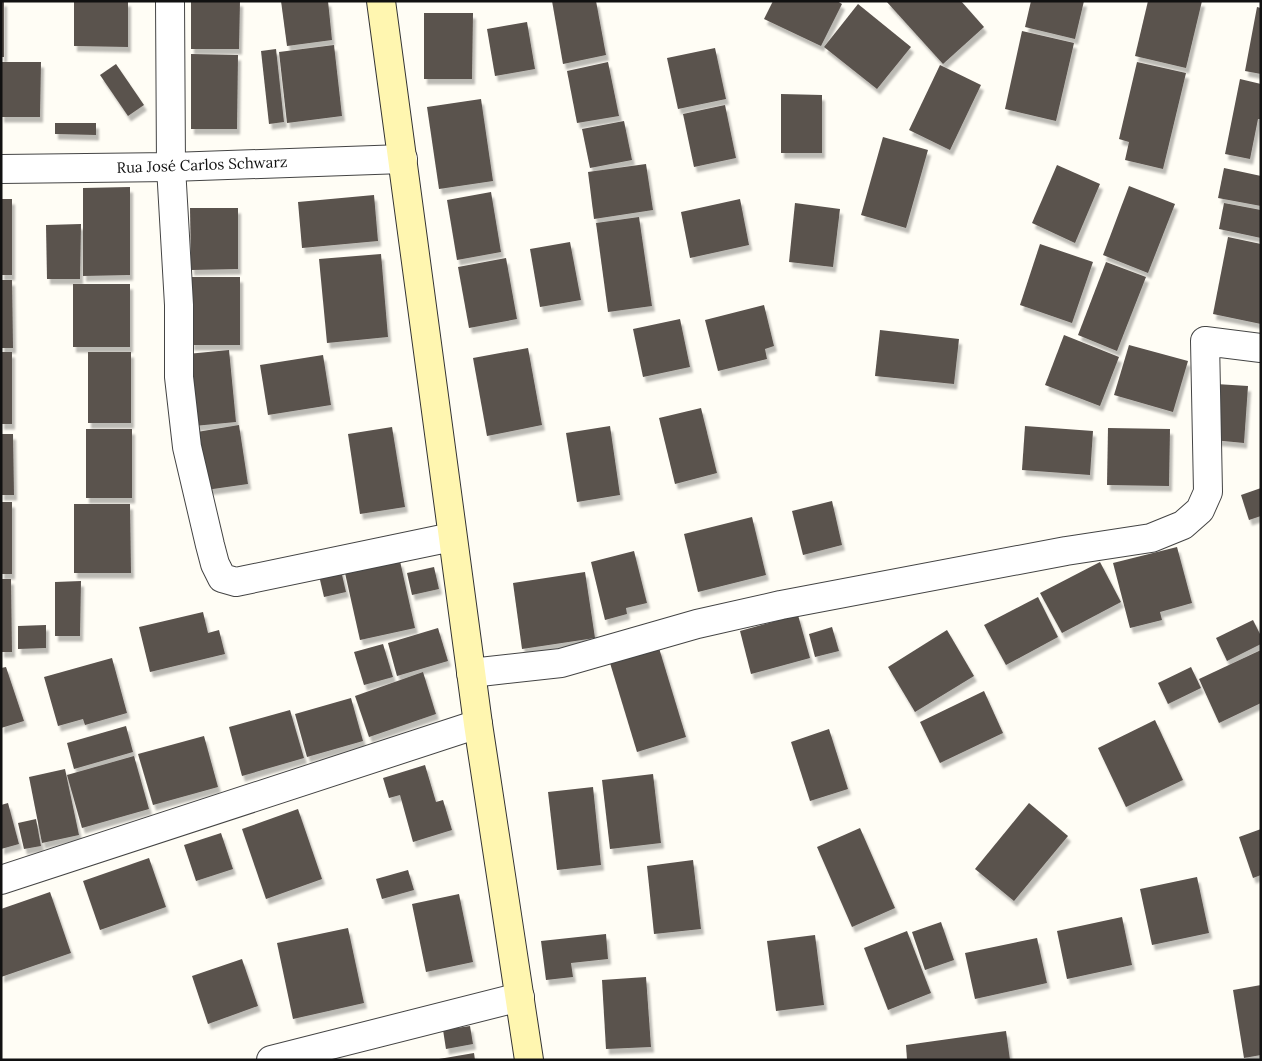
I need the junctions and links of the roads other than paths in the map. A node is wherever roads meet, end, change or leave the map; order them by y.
1 (170, 1) edge
2 (381, 1) edge
3 (403, 159) junction
4 (171, 167) junction
5 (1, 169) edge
6 (1261, 348) edge
7 (452, 537) junction
8 (471, 673) junction
9 (478, 724) junction
10 (1, 880) edge
11 (520, 997) junction
12 (312, 1055) edge
13 (271, 1060) edge
14 (529, 1060) edge

1 - 4 street
2 - 3 main road
3 - 4 street, Rua José Carlos Schwarz
3 - 7 main road
4 - 5 street, Rua José Carlos Schwarz
4 - 7 street
6 - 8 street
7 - 8 main road
8 - 9 main road
9 - 10 street
9 - 11 main road
11 - 12 street
11 - 14 main road
12 - 13 street

